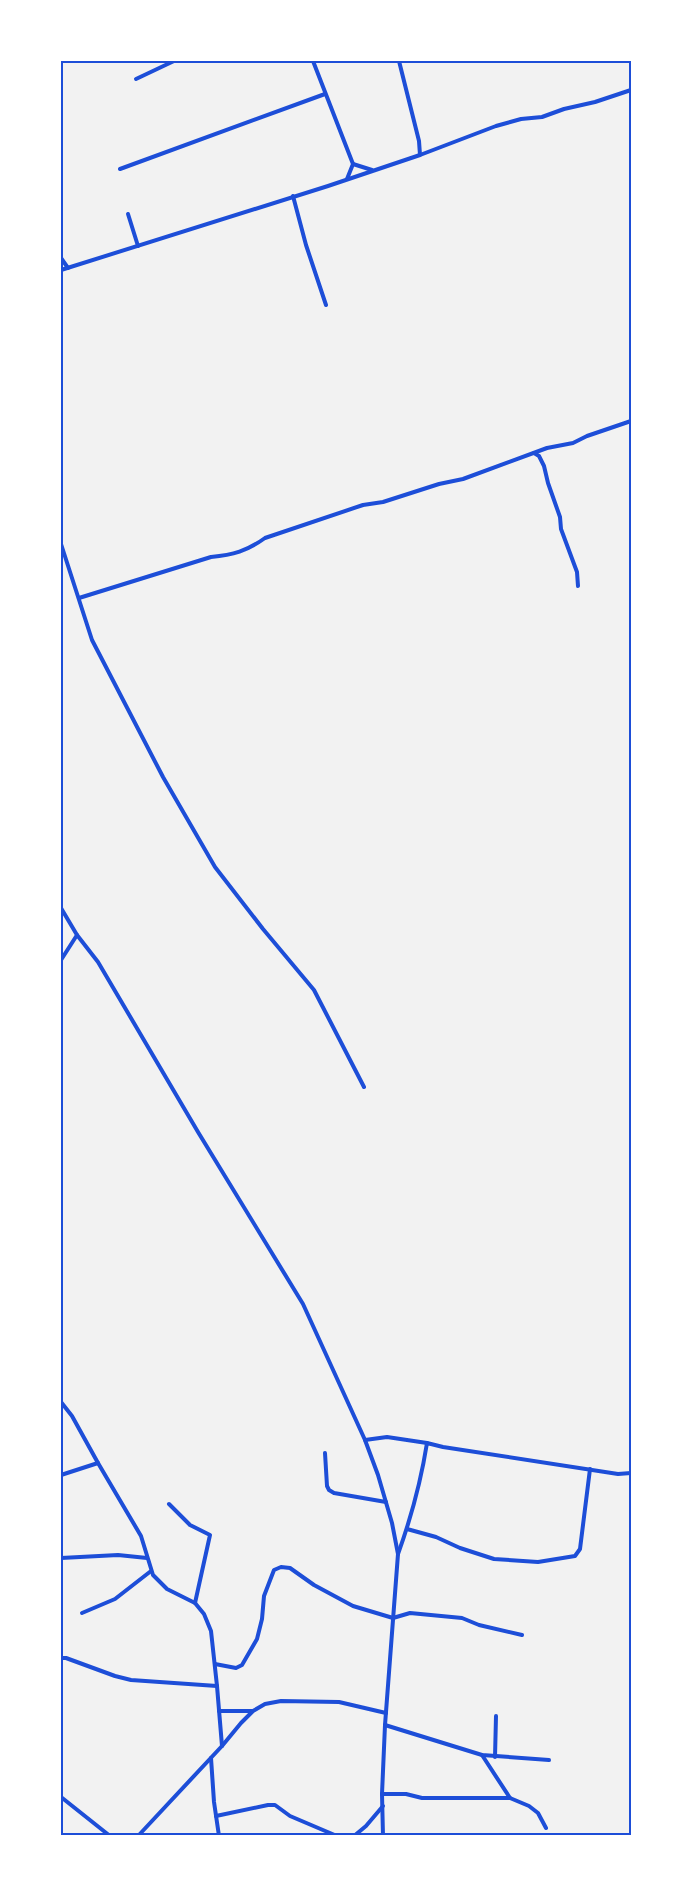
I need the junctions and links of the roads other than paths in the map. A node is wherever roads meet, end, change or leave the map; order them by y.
1 (174, 61) edge
2 (313, 61) edge
3 (399, 61) edge
4 (136, 79) dead end
5 (631, 90) edge
6 (325, 94) junction
7 (420, 154) junction
8 (353, 164) junction
9 (120, 169) dead end
10 (373, 170) junction
11 (347, 179) junction
12 (293, 196) junction
13 (128, 214) dead end
14 (138, 246) junction
15 (61, 258) edge
16 (68, 268) junction
17 (61, 270) edge
18 (326, 305) dead end
19 (631, 421) edge
20 (534, 453) junction
21 (61, 544) edge
22 (578, 586) dead end
23 (79, 598) junction
24 (61, 908) edge
25 (77, 935) junction
26 (61, 960) edge
27 (364, 1086) dead end
28 (61, 1402) edge
29 (365, 1440) junction
30 (427, 1443) junction
31 (325, 1453) dead end
32 (98, 1463) junction
33 (590, 1469) junction
34 (631, 1473) edge
35 (61, 1475) edge
36 (386, 1502) junction
37 (169, 1504) dead end
38 (407, 1529) junction
39 (398, 1554) junction
40 (61, 1558) edge
41 (147, 1558) junction
42 (151, 1571) junction
43 (195, 1603) junction
44 (82, 1613) dead end
45 (393, 1618) junction
46 (522, 1635) dead end
47 (61, 1658) edge
48 (215, 1664) junction
49 (218, 1686) junction
50 (253, 1710) junction
51 (219, 1711) junction
52 (386, 1713) junction
53 (496, 1716) dead end
54 (385, 1725) junction
55 (222, 1746) junction
56 (482, 1756) junction
57 (495, 1757) junction
58 (211, 1758) junction
59 (549, 1760) dead end
60 (382, 1794) junction
61 (61, 1798) edge
62 (510, 1798) junction
63 (383, 1806) junction
64 (216, 1816) junction
65 (546, 1828) dead end
66 (110, 1836) edge
67 (138, 1836) edge
68 (219, 1836) edge
69 (337, 1836) edge
70 (354, 1836) edge
71 (384, 1836) edge

1 - 4 street
2 - 6 street
3 - 7 street
5 - 7 street
6 - 8 street
6 - 9 street
7 - 10 street
8 - 10 street
8 - 11 street
10 - 11 street
11 - 12 street
12 - 14 street
12 - 18 street
13 - 14 street
14 - 16 street
15 - 16 street
16 - 17 street
19 - 20 street
20 - 22 street
20 - 23 street
21 - 23 street
23 - 27 street
24 - 25 street
25 - 26 street
25 - 29 street
28 - 32 street
29 - 30 street
29 - 36 street
30 - 33 street
30 - 38 street
31 - 36 street
32 - 35 street
32 - 41 street
33 - 34 street
33 - 38 street
36 - 39 street
37 - 43 street
38 - 39 street
39 - 45 street
40 - 41 street
41 - 42 street
42 - 43 street
42 - 44 street
43 - 48 street
45 - 46 street
45 - 48 street
45 - 52 street
47 - 49 street
48 - 49 street
49 - 51 street
50 - 51 street
50 - 52 street
50 - 55 street
51 - 55 street
52 - 54 street
53 - 57 street
54 - 56 street
54 - 60 street
55 - 58 street
56 - 57 street
56 - 62 street
57 - 59 street
58 - 64 street
58 - 67 street
60 - 62 street
60 - 63 street
61 - 66 street
62 - 65 street
63 - 70 street
63 - 71 street
64 - 68 street
64 - 69 street

